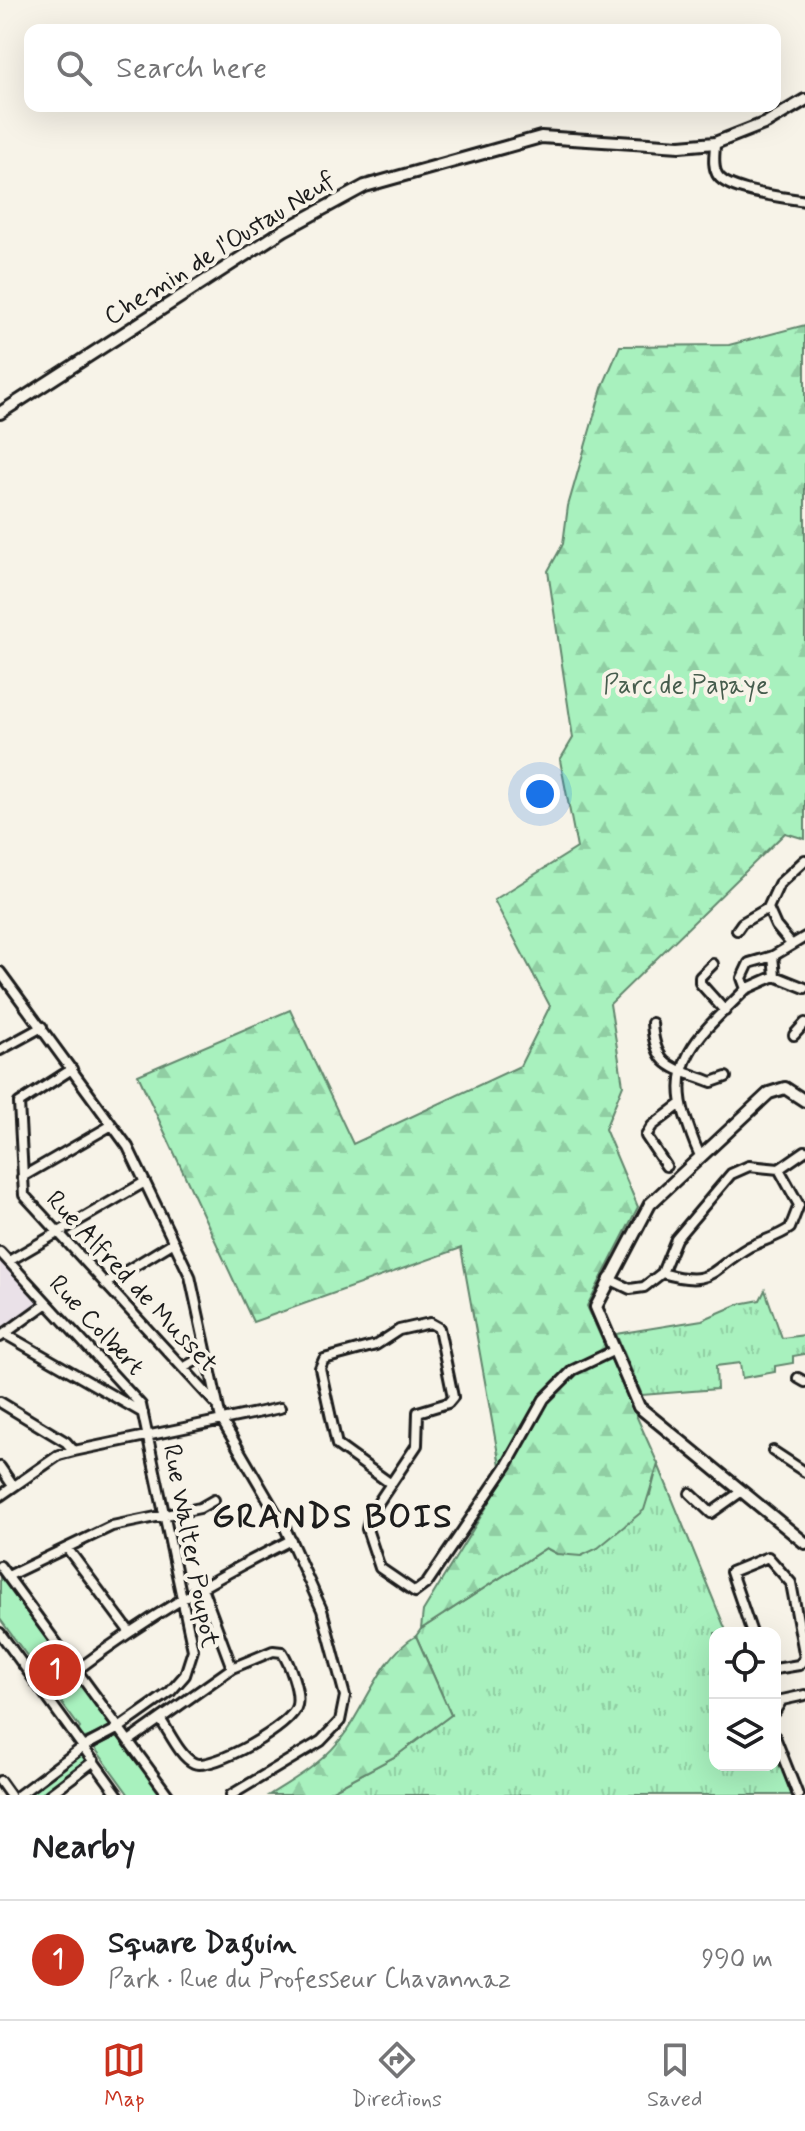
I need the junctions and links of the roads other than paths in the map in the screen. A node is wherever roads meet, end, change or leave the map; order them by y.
1 (805, 100) edge
2 (715, 143) junction
3 (805, 201) edge
4 (0, 413) edge
5 (805, 860) edge
6 (768, 908) junction
7 (737, 930) dead end
8 (805, 937) edge
9 (791, 944) junction
10 (773, 956) junction
11 (713, 964) dead end
12 (0, 972) edge
13 (775, 976) junction
14 (805, 988) edge
15 (746, 989) junction
16 (725, 1011) junction
17 (652, 1023) dead end
18 (805, 1023) edge
19 (42, 1027) junction
20 (794, 1035) dead end
21 (0, 1050) edge
22 (72, 1069) junction
23 (681, 1071) junction
24 (726, 1077) dead end
25 (805, 1101) edge
26 (681, 1104) junction
27 (112, 1125) junction
28 (805, 1151) edge
29 (701, 1157) junction
30 (666, 1166) dead end
31 (779, 1169) junction
32 (22, 1177) junction
33 (145, 1182) junction
34 (58, 1233) junction
35 (174, 1242) junction
36 (0, 1252) edge
37 (9, 1261) junction
38 (662, 1273) junction
39 (609, 1279) junction
40 (105, 1284) junction
41 (47, 1303) junction
42 (2, 1335) edge
43 (615, 1350) junction
44 (206, 1355) junction
45 (183, 1368) junction
46 (0, 1402) edge
47 (217, 1405) junction
48 (280, 1408) dead end
49 (143, 1414) junction
50 (221, 1419) junction
51 (148, 1435) junction
52 (74, 1451) junction
53 (773, 1451) dead end
54 (0, 1467) edge
55 (805, 1472) edge
56 (391, 1484) junction
57 (13, 1486) junction
58 (742, 1491) junction
59 (690, 1493) dead end
60 (0, 1496) edge
61 (214, 1500) dead end
62 (165, 1515) junction
63 (291, 1540) junction
64 (805, 1543) edge
65 (67, 1548) junction
66 (0, 1566) edge
67 (8, 1576) junction
68 (201, 1585) junction
69 (182, 1596) junction
70 (800, 1609) edge
71 (750, 1627) edge
72 (129, 1631) junction
73 (2, 1639) edge
74 (781, 1667) edge
75 (232, 1668) junction
76 (77, 1670) junction
77 (805, 1695) edge
78 (781, 1702) edge
79 (160, 1719) junction
80 (119, 1728) junction
81 (129, 1741) junction
82 (83, 1747) junction
83 (781, 1752) edge
84 (94, 1761) junction
85 (0, 1781) edge
86 (62, 1785) junction
87 (10, 1795) edge
88 (19, 1795) edge
89 (49, 1795) edge
90 (68, 1795) edge
91 (118, 1795) edge
92 (168, 1795) edge
93 (231, 1795) edge
94 (798, 1795) edge

1 - 2 street, Chemin de l'Oustau Neuf
2 - 3 street
2 - 4 street, Chemin de l'Oustau Neuf
5 - 6 street
6 - 7 street
6 - 9 street
8 - 9 street
9 - 10 street
10 - 13 street
10 - 15 street
11 - 16 street
12 - 19 street
13 - 14 street
13 - 15 street
15 - 16 street
16 - 23 street
17 - 23 street
18 - 20 street
19 - 21 street
19 - 22 street
22 - 27 street
22 - 32 street, Rue Alfred de Musset
23 - 24 street
23 - 26 street
25 - 29 street
26 - 29 street
26 - 30 street
27 - 32 street
27 - 33 street
28 - 31 street
29 - 39 street
31 - 38 street
31 - 38 street
32 - 34 street, Rue Alfred de Musset
33 - 34 street
33 - 35 street
34 - 37 street
34 - 40 street, Rue Alfred de Musset
35 - 40 street
35 - 44 street
36 - 37 street, Rue Colbert
37 - 41 street, Rue Colbert
38 - 39 street
39 - 43 street
40 - 45 street, Rue Alfred de Musset
41 - 42 street
41 - 49 street, Rue Colbert
42 - 49 street
43 - 56 street
43 - 58 street
44 - 45 street
44 - 47 street
45 - 47 street, Rue Alfred de Musset
46 - 52 street
47 - 50 street
48 - 50 street
49 - 51 street, Rue Colbert
50 - 51 street
50 - 63 street
51 - 52 street
51 - 62 street, Rue Walter Poupot
52 - 57 street
53 - 55 street
54 - 57 street
56 - 56 street
57 - 60 street
58 - 59 street
58 - 64 street
61 - 62 street
62 - 65 street
62 - 69 street, Rue Walter Poupot
63 - 68 street
63 - 93 street
65 - 67 street
65 - 72 street
66 - 67 street
67 - 76 street
68 - 69 street
68 - 75 street
69 - 72 street
69 - 80 street, Rue Walter Poupot
70 - 71 street
70 - 74 street
72 - 76 street
73 - 82 street
75 - 79 street
75 - 79 street
76 - 80 street
77 - 78 street
79 - 81 street
80 - 81 street
80 - 82 street, Rue Walter Poupot
81 - 92 street
82 - 84 street
82 - 88 street, Rue Walter Poupot
83 - 94 street
84 - 86 street
84 - 91 street
85 - 87 street
86 - 89 street
86 - 90 street

